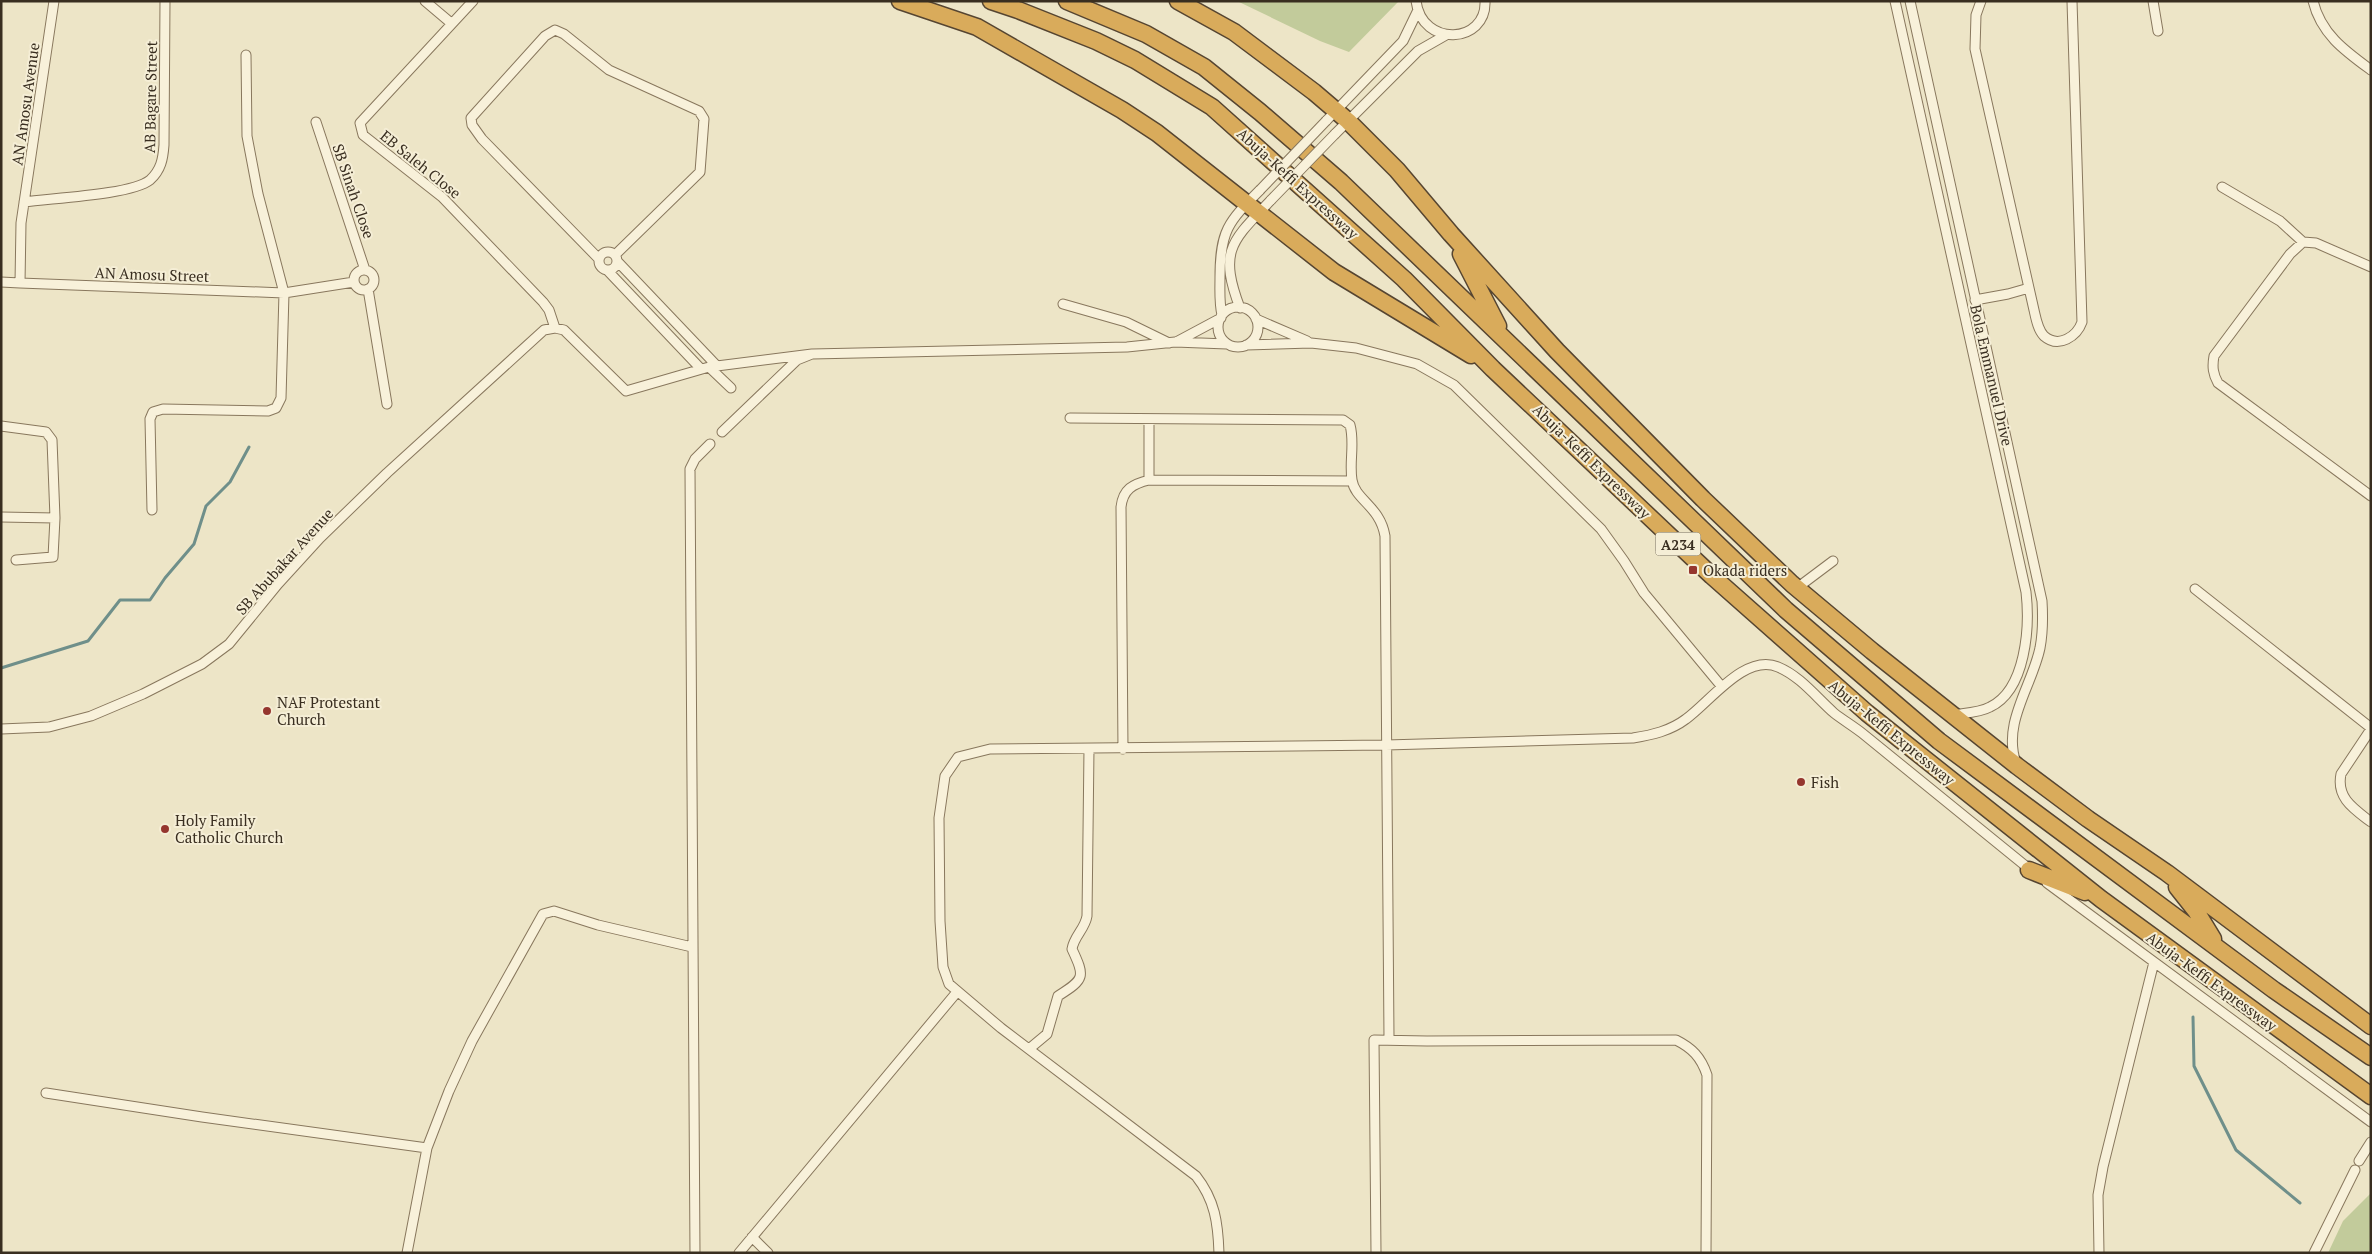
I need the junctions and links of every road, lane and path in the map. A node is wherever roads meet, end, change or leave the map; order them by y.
1 (54, 1) edge
2 (165, 1) edge
3 (425, 1) edge
4 (473, 1) edge
5 (900, 1) edge
6 (939, 1) edge
7 (990, 1) edge
8 (1067, 1) edge
9 (1178, 1) edge
10 (1485, 1) edge
11 (1895, 1) edge
12 (1910, 1) edge
13 (1915, 1) edge
14 (1981, 1) edge
15 (2072, 1) edge
16 (2153, 1) edge
17 (2313, 1) edge
18 (1417, 6) edge
19 (1912, 16) junction
20 (451, 23) junction
21 (977, 27) junction
22 (2158, 31) dead end
23 (1446, 35) junction
24 (246, 55) dead end
25 (2371, 70) edge
26 (1337, 118) junction
27 (316, 122) dead end
28 (2222, 187) dead end
29 (24, 202) junction
30 (1252, 209) junction
31 (1451, 234) junction
32 (2303, 242) junction
33 (599, 259) junction
34 (616, 259) junction
35 (2371, 267) edge
36 (365, 270) junction
37 (607, 270) junction
38 (1, 282) edge
39 (354, 282) junction
40 (20, 283) junction
41 (2029, 288) junction
42 (368, 289) junction
43 (284, 293) junction
44 (1975, 300) junction
45 (1063, 304) dead end
46 (1240, 308) junction
47 (1222, 317) junction
48 (1256, 319) junction
49 (555, 328) junction
50 (1504, 337) junction
51 (1172, 343) junction
52 (1311, 343) junction
53 (1227, 344) junction
54 (1246, 345) junction
55 (812, 354) junction
56 (709, 367) junction
57 (1493, 369) junction
58 (731, 388) dead end
59 (387, 404) dead end
60 (1070, 418) dead end
61 (1149, 420) junction
62 (1, 426) edge
63 (722, 432) dead end
64 (710, 444) dead end
65 (1149, 480) junction
66 (1352, 480) junction
67 (2371, 496) edge
68 (152, 510) dead end
69 (1, 517) edge
70 (55, 518) junction
71 (16, 560) dead end
72 (1833, 561) dead end
73 (1797, 588) junction
74 (2195, 589) dead end
75 (1722, 687) junction
76 (1952, 715) junction
77 (2371, 728) edge
78 (1, 729) edge
79 (1386, 745) junction
80 (1089, 749) junction
81 (1124, 749) junction
82 (2017, 766) junction
83 (2371, 822) edge
84 (2029, 870) junction
85 (2167, 873) junction
86 (2101, 899) junction
87 (692, 947) junction
88 (2218, 947) junction
89 (2154, 962) junction
90 (957, 992) junction
91 (2371, 1026) edge
92 (1389, 1038) junction
93 (1029, 1049) junction
94 (2371, 1057) edge
95 (46, 1093) dead end
96 (2371, 1096) edge
97 (2371, 1122) edge
98 (2371, 1142) edge
99 (427, 1148) junction
100 (752, 1237) junction
101 (407, 1253) edge
102 (695, 1253) edge
103 (739, 1253) edge
104 (768, 1253) edge
105 (1219, 1253) edge
106 (1376, 1253) edge
107 (1706, 1253) edge
108 (2099, 1253) edge
109 (2314, 1253) edge

1 - 29 street, AN Amosu Avenue
2 - 29 street, AB Bagare Street
3 - 20 street
4 - 20 street, EB Saleh Close
5 - 21 highway
6 - 21 highway
7 - 57 highway, Abuja-Keffi Expressway / A234
8 - 50 highway, Abuja-Keffi Expressway / A234
9 - 26 highway
10 - 23 street
11 - 76 street, Bola Emmanuel Drive
12 - 19 street, Bola Emmanuel Drive
13 - 19 street
14 - 41 street
15 - 41 street
16 - 22 street
17 - 25 street
18 - 23 street
18 - 26 street
19 - 44 street, Bola Emmanuel Drive
20 - 49 street, EB Saleh Close
21 - 30 highway
23 - 26 street
24 - 43 street
26 - 30 street, bridge
26 - 30 street, bridge
26 - 31 highway
27 - 36 street, SB Sinah Close
28 - 32 street
29 - 40 street, AN Amosu Avenue
30 - 46 street
30 - 47 street
30 - 57 highway
31 - 50 highway
31 - 73 highway
32 - 35 street
32 - 67 street
33 - 34 street
33 - 34 street
33 - 37 street
34 - 37 street
34 - 56 street
36 - 39 street
36 - 42 street
37 - 56 street
38 - 40 street
39 - 42 street
39 - 43 street, AN Amosu Street
40 - 43 street, AN Amosu Street
41 - 44 street
42 - 59 street
43 - 68 street
44 - 82 street, Bola Emmanuel Drive
45 - 51 street
46 - 47 street
46 - 48 street
47 - 51 street
47 - 53 street
48 - 52 street
48 - 54 street
49 - 56 street
49 - 78 street, SB Abubakar Avenue
50 - 88 highway, Abuja-Keffi Expressway / A234
51 - 53 street
51 - 55 street
52 - 54 street
52 - 75 street
53 - 54 street
55 - 56 street
55 - 63 street
56 - 58 street
57 - 86 highway, Abuja-Keffi Expressway / A234
60 - 61 street
61 - 65 street
61 - 66 street
62 - 70 street
64 - 87 street
65 - 66 street
65 - 81 street
66 - 79 street
69 - 70 street
70 - 71 street
72 - 73 street
73 - 76 highway
74 - 77 street
75 - 79 street
75 - 84 street
76 - 82 highway
77 - 83 street
79 - 81 street
79 - 92 street
80 - 81 street
80 - 90 street
80 - 93 street
82 - 85 highway
84 - 86 highway
84 - 89 street
85 - 88 highway
85 - 91 highway
86 - 96 highway, Abuja-Keffi Expressway / A234
87 - 99 street
87 - 102 street
88 - 94 highway, Abuja-Keffi Expressway / A234
89 - 97 street
89 - 108 street
90 - 93 street
90 - 100 street
92 - 106 street
92 - 107 street
93 - 105 street
95 - 99 street
98 - 109 street
99 - 101 street
100 - 103 street
100 - 104 street

